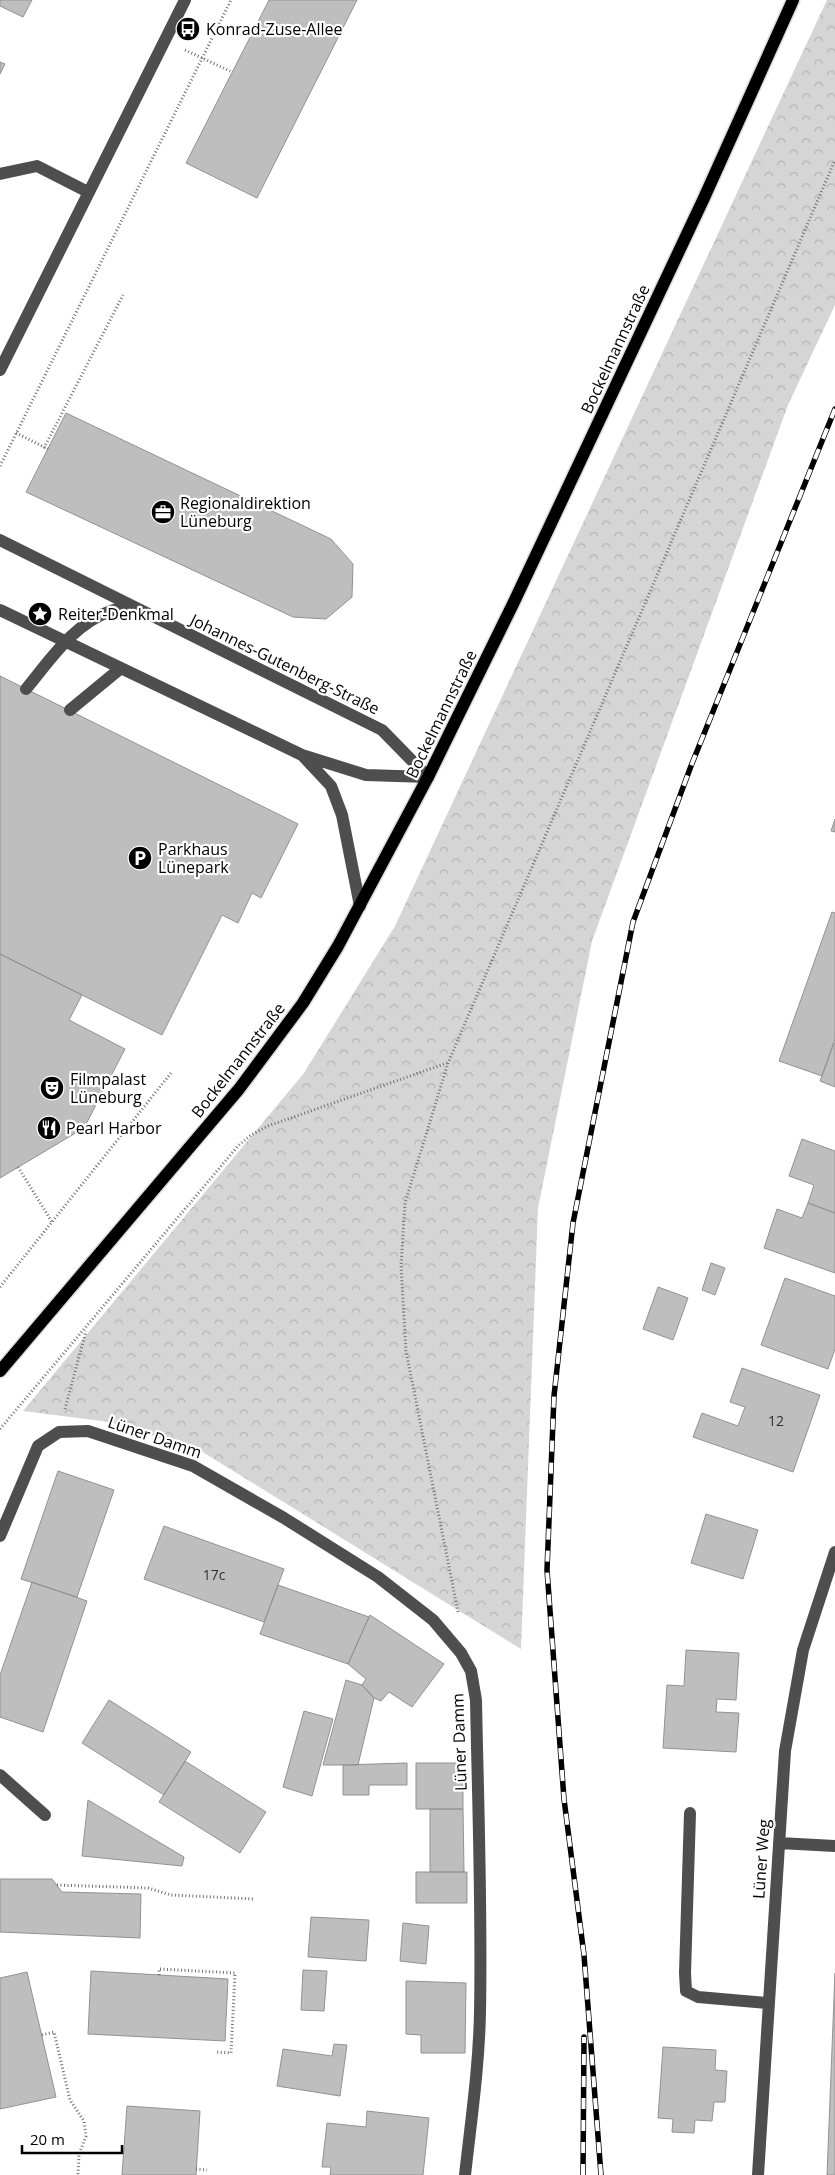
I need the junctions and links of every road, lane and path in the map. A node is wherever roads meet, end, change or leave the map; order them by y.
1 (185, 0) edge
2 (232, 0) edge
3 (793, 0) edge
4 (165, 39) junction
5 (202, 58) junction
6 (232, 72) dead end
7 (835, 160) edge
8 (0, 174) edge
9 (88, 192) junction
10 (123, 295) dead end
11 (0, 370) edge
12 (16, 433) junction
13 (0, 466) edge
14 (0, 540) edge
15 (134, 607) junction
16 (0, 610) edge
17 (66, 642) junction
18 (122, 668) junction
19 (26, 689) dead end
20 (70, 710) dead end
21 (302, 755) junction
22 (428, 777) junction
23 (360, 906) junction
24 (448, 1062) junction
25 (171, 1072) dead end
26 (18, 1167) dead end
27 (52, 1222) junction
28 (0, 1287) edge
29 (87, 1328) junction
30 (0, 1371) edge
31 (0, 1429) edge
32 (59, 1432) junction
33 (0, 1536) edge
34 (835, 1552) edge
35 (461, 1653) junction
36 (0, 1775) edge
37 (690, 1813) dead end
38 (45, 1815) dead end
39 (779, 1843) junction
40 (835, 1846) edge
41 (57, 1886) dead end
42 (256, 1899) dead end
43 (159, 1975) dead end
44 (768, 2003) junction
45 (42, 2035) dead end
46 (216, 2052) dead end
47 (196, 2169) dead end
48 (207, 2170) dead end
49 (78, 2175) edge
50 (465, 2175) edge
51 (758, 2175) edge

1 - 4 street
2 - 5 path
3 - 22 main road, Bockelmannstraße
4 - 5 path
4 - 9 street
5 - 6 path
5 - 12 path
7 - 24 path
8 - 9 street
9 - 11 street
10 - 12 path
12 - 13 path
14 - 15 street, Johannes-Gutenberg-Straße
15 - 17 street
15 - 22 street, Johannes-Gutenberg-Straße
16 - 17 street
17 - 18 street
17 - 19 street
18 - 20 street
18 - 21 street
21 - 22 street
21 - 23 street
22 - 23 main road, Bockelmannstraße
23 - 30 main road, Bockelmannstraße
24 - 29 path
24 - 35 path
25 - 27 path
26 - 27 path
27 - 28 path
29 - 31 path
29 - 32 path
32 - 33 street
32 - 35 street, Lüner Damm
34 - 39 street, Lüner Weg
35 - 50 street, Lüner Damm
36 - 38 street
37 - 44 street
39 - 40 street
39 - 44 street, Lüner Weg
41 - 42 path
43 - 46 path
44 - 51 street, Lüner Weg
45 - 49 path
47 - 48 path

